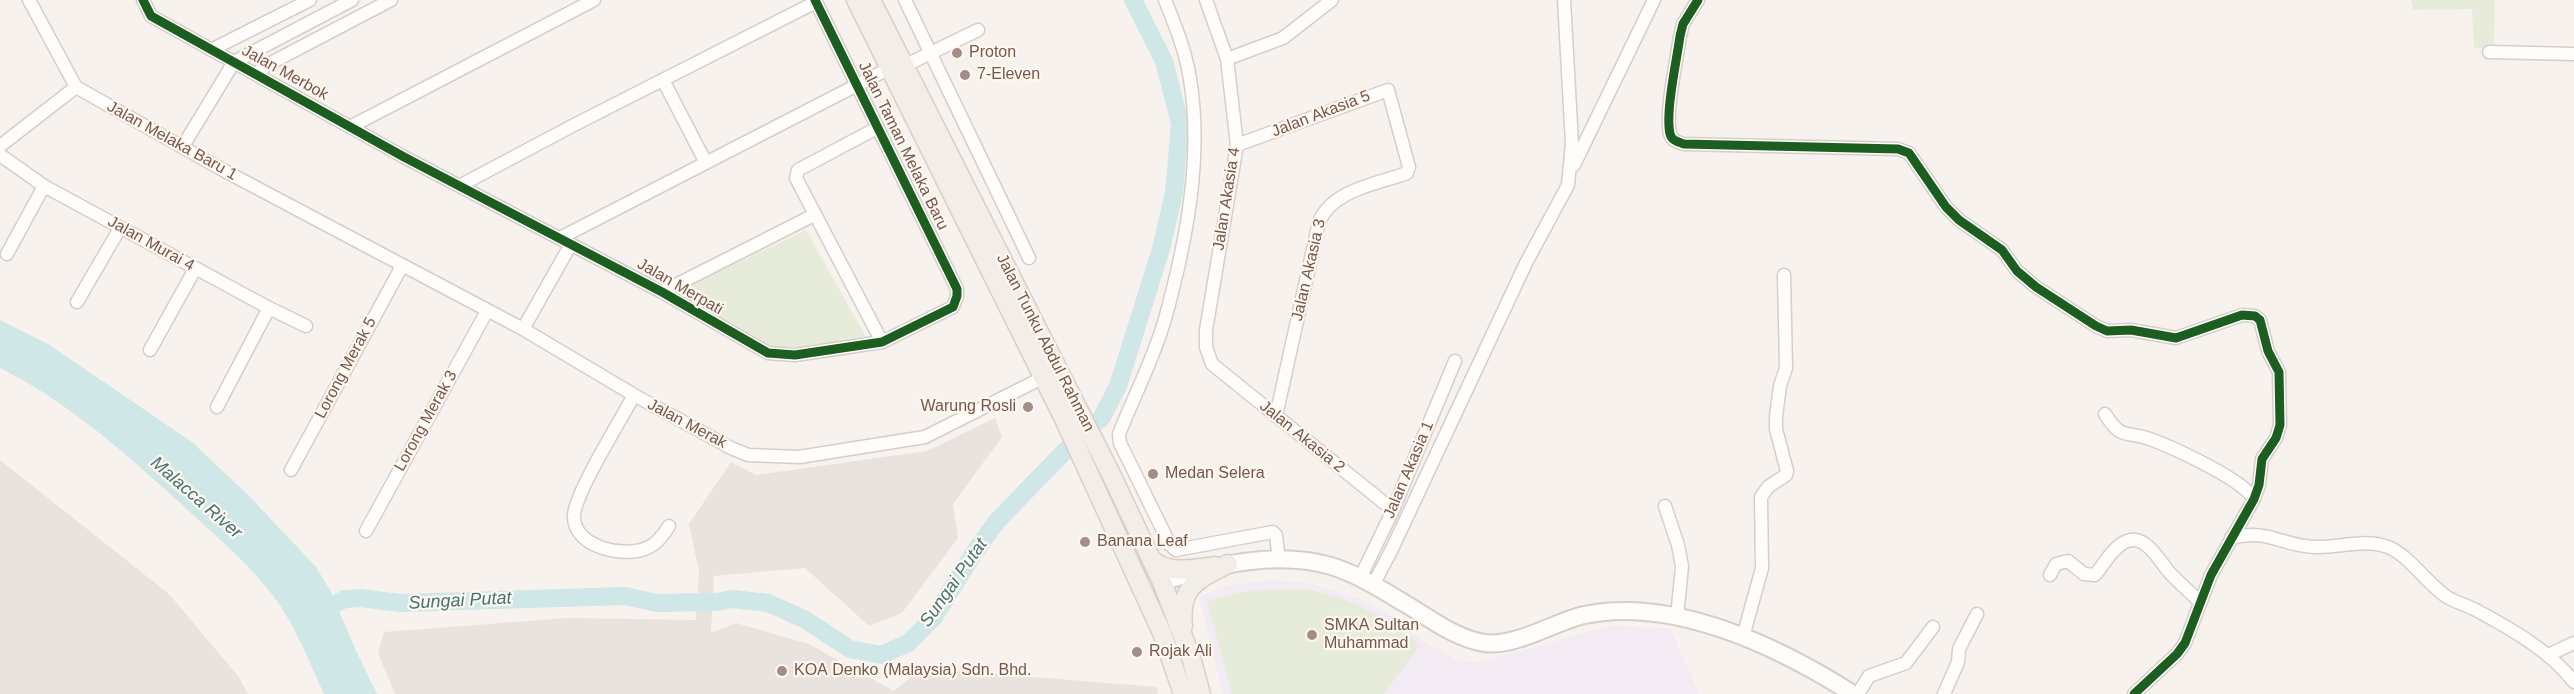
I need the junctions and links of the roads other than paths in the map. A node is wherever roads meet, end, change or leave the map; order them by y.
1 (28, 0) edge
2 (143, 0) edge
3 (310, 0) edge
4 (352, 0) edge
5 (390, 0) edge
6 (594, 0) edge
7 (856, 0) edge
8 (870, 0) edge
9 (905, 0) edge
10 (1165, 0) edge
11 (1206, 0) edge
12 (1332, 0) edge
13 (1564, 0) edge
14 (1654, 0) edge
15 (1698, 0) edge
16 (815, 1) edge
17 (978, 30) dead end
18 (211, 50) junction
19 (2489, 52) dead end
20 (932, 53) junction
21 (2574, 54) edge
22 (1227, 59) junction
23 (234, 62) junction
24 (897, 67) junction
25 (256, 74) junction
26 (663, 80) junction
27 (856, 84) junction
28 (76, 87) junction
29 (350, 127) junction
30 (878, 128) junction
31 (0, 146) edge
32 (183, 146) junction
33 (1237, 146) junction
34 (0, 155) edge
35 (404, 157) joint
36 (706, 163) junction
37 (1571, 171) junction
38 (1403, 174) joint
39 (461, 185) junction
40 (44, 186) junction
41 (814, 215) junction
42 (120, 228) junction
43 (356, 240) joint
44 (566, 241) junction
45 (7, 254) dead end
46 (1029, 258) dead end
47 (402, 266) junction
48 (195, 268) junction
49 (1784, 274) dead end
50 (662, 292) junction
51 (77, 302) dead end
52 (952, 307) joint
53 (268, 308) junction
54 (487, 311) junction
55 (306, 326) dead end
56 (523, 329) junction
57 (882, 342) junction
58 (150, 350) dead end
59 (1455, 361) dead end
60 (1212, 364) joint
61 (1042, 378) junction
62 (634, 395) junction
63 (217, 407) dead end
64 (2104, 414) dead end
65 (1071, 415) junction
66 (1276, 416) junction
67 (1132, 467) junction
68 (291, 470) dead end
69 (1111, 474) junction
70 (1094, 484) junction
71 (2254, 499) junction
72 (1665, 506) dead end
73 (1393, 510) junction
74 (669, 526) dead end
75 (366, 531) dead end
76 (2231, 538) junction
77 (1151, 559) junction
78 (1279, 560) junction
79 (1228, 564) junction
80 (2050, 575) dead end
81 (1162, 582) junction
82 (1367, 582) junction
83 (2200, 602) junction
84 (1977, 614) dead end
85 (1677, 617) junction
86 (1933, 627) dead end
87 (1743, 637) junction
88 (2574, 643) edge
89 (2548, 654) junction
90 (1191, 657) junction
91 (2574, 682) edge
92 (1183, 693) edge
93 (1201, 694) edge
94 (1852, 694) edge
95 (1858, 694) edge
96 (1944, 694) edge
97 (2134, 694) edge

1 - 28 street
2 - 18 street, Jalan Merbok
3 - 18 street
4 - 23 street
5 - 25 street
6 - 29 street
7 - 24 main road, Jalan Tunku Abdul Rahman
8 - 24 main road, Jalan Tunku Abdul Rahman
9 - 20 street
10 - 67 street
11 - 22 street, Jalan Akasia 4
12 - 22 street
13 - 37 street
14 - 37 street
15 - 71 street
16 - 26 street
16 - 27 street, Jalan Taman Melaka Baru
17 - 20 street
18 - 23 street, Jalan Merbok
19 - 21 street
20 - 24 street
20 - 46 street
22 - 33 street, Jalan Akasia 4
23 - 25 street, Jalan Merbok
23 - 32 street
24 - 27 street
24 - 61 main road, Jalan Tunku Abdul Rahman
24 - 65 main road, Jalan Tunku Abdul Rahman
25 - 29 street, Jalan Merbok
26 - 36 street
26 - 39 street
27 - 30 street, Jalan Taman Melaka Baru
27 - 36 street
28 - 31 street
28 - 32 street, Jalan Melaka Baru 1
29 - 35 street, Jalan Merbok
30 - 41 street
30 - 52 street, Jalan Taman Melaka Baru
32 - 43 street, Jalan Melaka Baru 1
33 - 38 street, Jalan Akasia 5
33 - 60 street, Jalan Akasia 4
34 - 40 street, Jalan Murai 4
35 - 39 street, Jalan Merpati
36 - 44 street
37 - 82 street
38 - 66 street, Jalan Akasia 3
39 - 44 street, Jalan Merpati
40 - 42 street, Jalan Murai 4
40 - 45 street
41 - 50 street
41 - 57 street
42 - 48 street, Jalan Murai 4
42 - 51 street
43 - 47 street, Jalan Merak
44 - 50 street, Jalan Merpati
44 - 56 street
47 - 54 street, Jalan Merak
47 - 68 street, Lorong Merak 5
48 - 53 street, Jalan Murai 4
48 - 58 street
49 - 87 street
50 - 57 street, Jalan Merpati
52 - 57 street, Jalan Merpati
53 - 55 street, Jalan Murai 4
53 - 63 street
54 - 56 street, Jalan Merak
54 - 75 street, Lorong Merak 3
56 - 62 street, Jalan Merak
59 - 73 street, Jalan Akasia 1
60 - 66 street, Jalan Akasia 2
61 - 62 street, Jalan Merak
61 - 65 main road, Jalan Tunku Abdul Rahman
62 - 74 street
64 - 71 street
65 - 69 main road, Jalan Tunku Abdul Rahman
65 - 70 main road, Jalan Tunku Abdul Rahman
66 - 73 street, Jalan Akasia 2
67 - 69 street
67 - 78 street
69 - 77 main road, Jalan Tunku Abdul Rahman
70 - 81 main road
70 - 92 main road, Jalan Tunku Abdul Rahman
71 - 76 street
72 - 85 street
73 - 82 street, Jalan Akasia 1
76 - 83 street
76 - 89 street
77 - 79 main road
77 - 81 main road, Jalan Tunku Abdul Rahman
78 - 79 main road
78 - 82 main road
79 - 81 main road
79 - 90 main road
80 - 83 street
81 - 90 main road, Jalan Tunku Abdul Rahman
81 - 92 main road
82 - 85 main road
83 - 97 street
84 - 96 street
85 - 87 main road
86 - 95 street
87 - 94 main road
88 - 89 street
89 - 91 street
90 - 93 main road, Jalan Tunku Abdul Rahman

